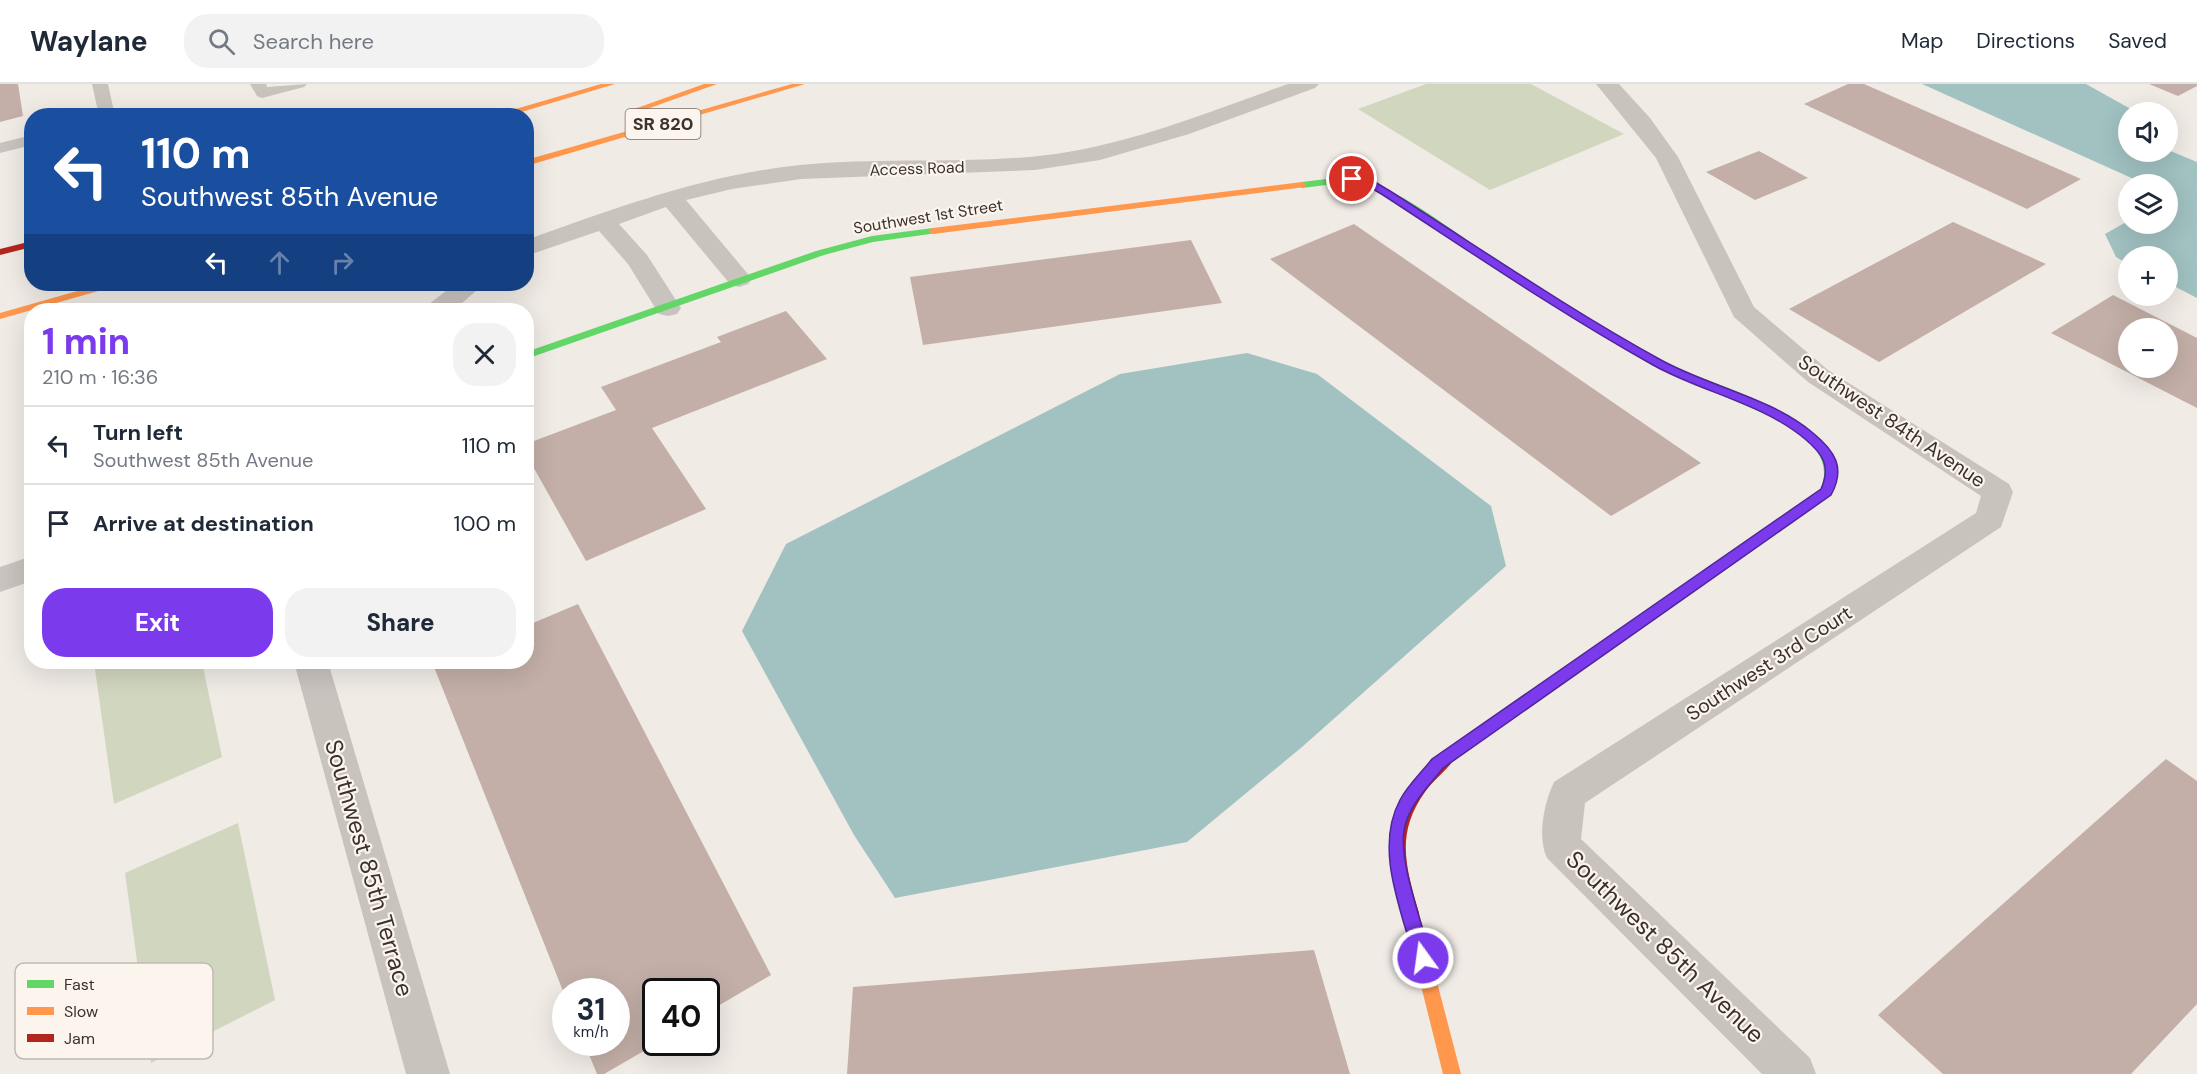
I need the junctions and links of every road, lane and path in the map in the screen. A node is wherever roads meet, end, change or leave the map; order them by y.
1 (100, 84) edge
2 (258, 84) edge
3 (299, 84) edge
4 (611, 84) edge
5 (714, 84) edge
6 (801, 84) edge
7 (1308, 84) edge
8 (1606, 84) edge
9 (1274, 89) edge
10 (105, 108) edge
11 (525, 108) edge
12 (619, 116) dead end
13 (24, 142) edge
14 (540, 144) dead end
15 (534, 146) edge
16 (0, 148) edge
17 (534, 161) edge
18 (671, 197) junction
19 (602, 220) junction
20 (24, 246) edge
21 (534, 246) edge
22 (0, 252) edge
23 (740, 279) junction
24 (88, 291) edge
25 (462, 291) edge
26 (46, 303) edge
27 (447, 303) edge
28 (668, 308) junction
29 (24, 309) edge
30 (0, 316) edge
31 (534, 353) edge
32 (1998, 492) joint
33 (24, 571) edge
34 (0, 580) edge
35 (312, 669) edge
36 (1562, 845) joint
37 (428, 1074) edge
38 (1452, 1074) edge
39 (1794, 1074) edge

1 - 10 lane
2 - 3 lane
4 - 11 main road, SR 820
5 - 12 main road
6 - 17 main road, SR 820
7 - 9 street, Access Road
8 - 32 street, Southwest 84th Avenue
9 - 18 street, Access Road
13 - 16 lane
14 - 15 main road
18 - 19 street, Access Road
18 - 23 street
19 - 21 street, Access Road
19 - 28 street
20 - 22 main road
23 - 28 main road, Southwest 1st Street
23 - 38 main road, Southwest 1st Street
24 - 26 main road
25 - 27 street
28 - 31 main road, Southwest 1st Street
29 - 30 main road
32 - 36 street, Southwest 3rd Court
33 - 34 street
35 - 37 street, Southwest 85th Terrace
36 - 39 street, Southwest 85th Avenue

